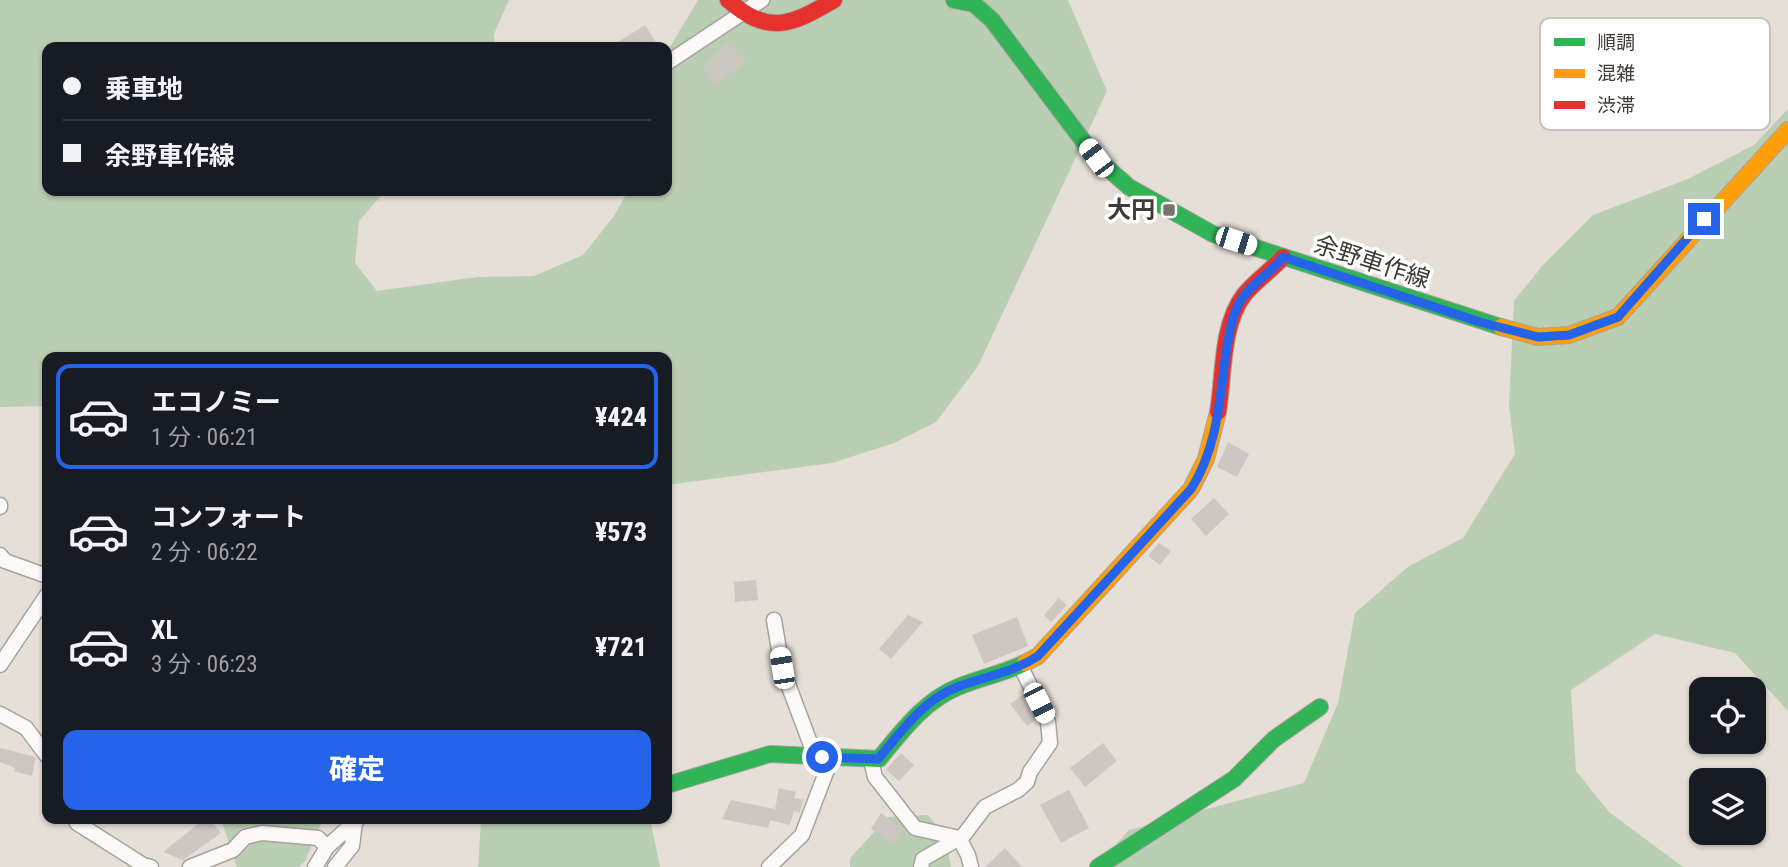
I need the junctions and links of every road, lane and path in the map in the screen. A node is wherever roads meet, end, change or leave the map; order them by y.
1 (728, 0) edge
2 (762, 0) edge
3 (834, 0) edge
4 (954, 0) edge
5 (742, 12) junction
6 (672, 60) edge
7 (1788, 130) edge
8 (1283, 257) junction
9 (0, 555) edge
10 (42, 574) edge
11 (42, 602) edge
12 (774, 620) dead end
13 (0, 665) edge
14 (1021, 667) junction
15 (1320, 707) dead end
16 (0, 714) edge
17 (42, 749) edge
18 (815, 756) junction
19 (832, 757) junction
20 (871, 760) junction
21 (672, 783) edge
22 (77, 824) edge
23 (352, 824) edge
24 (355, 824) edge
25 (958, 838) junction
26 (327, 847) junction
27 (151, 867) edge
28 (190, 867) edge
29 (315, 867) edge
30 (335, 867) edge
31 (769, 867) edge
32 (921, 867) edge
33 (971, 867) edge
34 (1098, 867) edge

1 - 5 street
2 - 5 street
3 - 5 street
4 - 8 street, 余野車作線
5 - 6 street
7 - 8 street, 余野車作線
8 - 14 street
9 - 10 street
11 - 13 street
12 - 18 street
14 - 20 street
14 - 25 street
15 - 34 street
16 - 17 street
18 - 19 street
18 - 21 street
19 - 20 street
19 - 31 street
20 - 25 street
22 - 27 street
23 - 26 street
24 - 30 street
25 - 32 street
25 - 33 street
26 - 28 street
26 - 29 street

